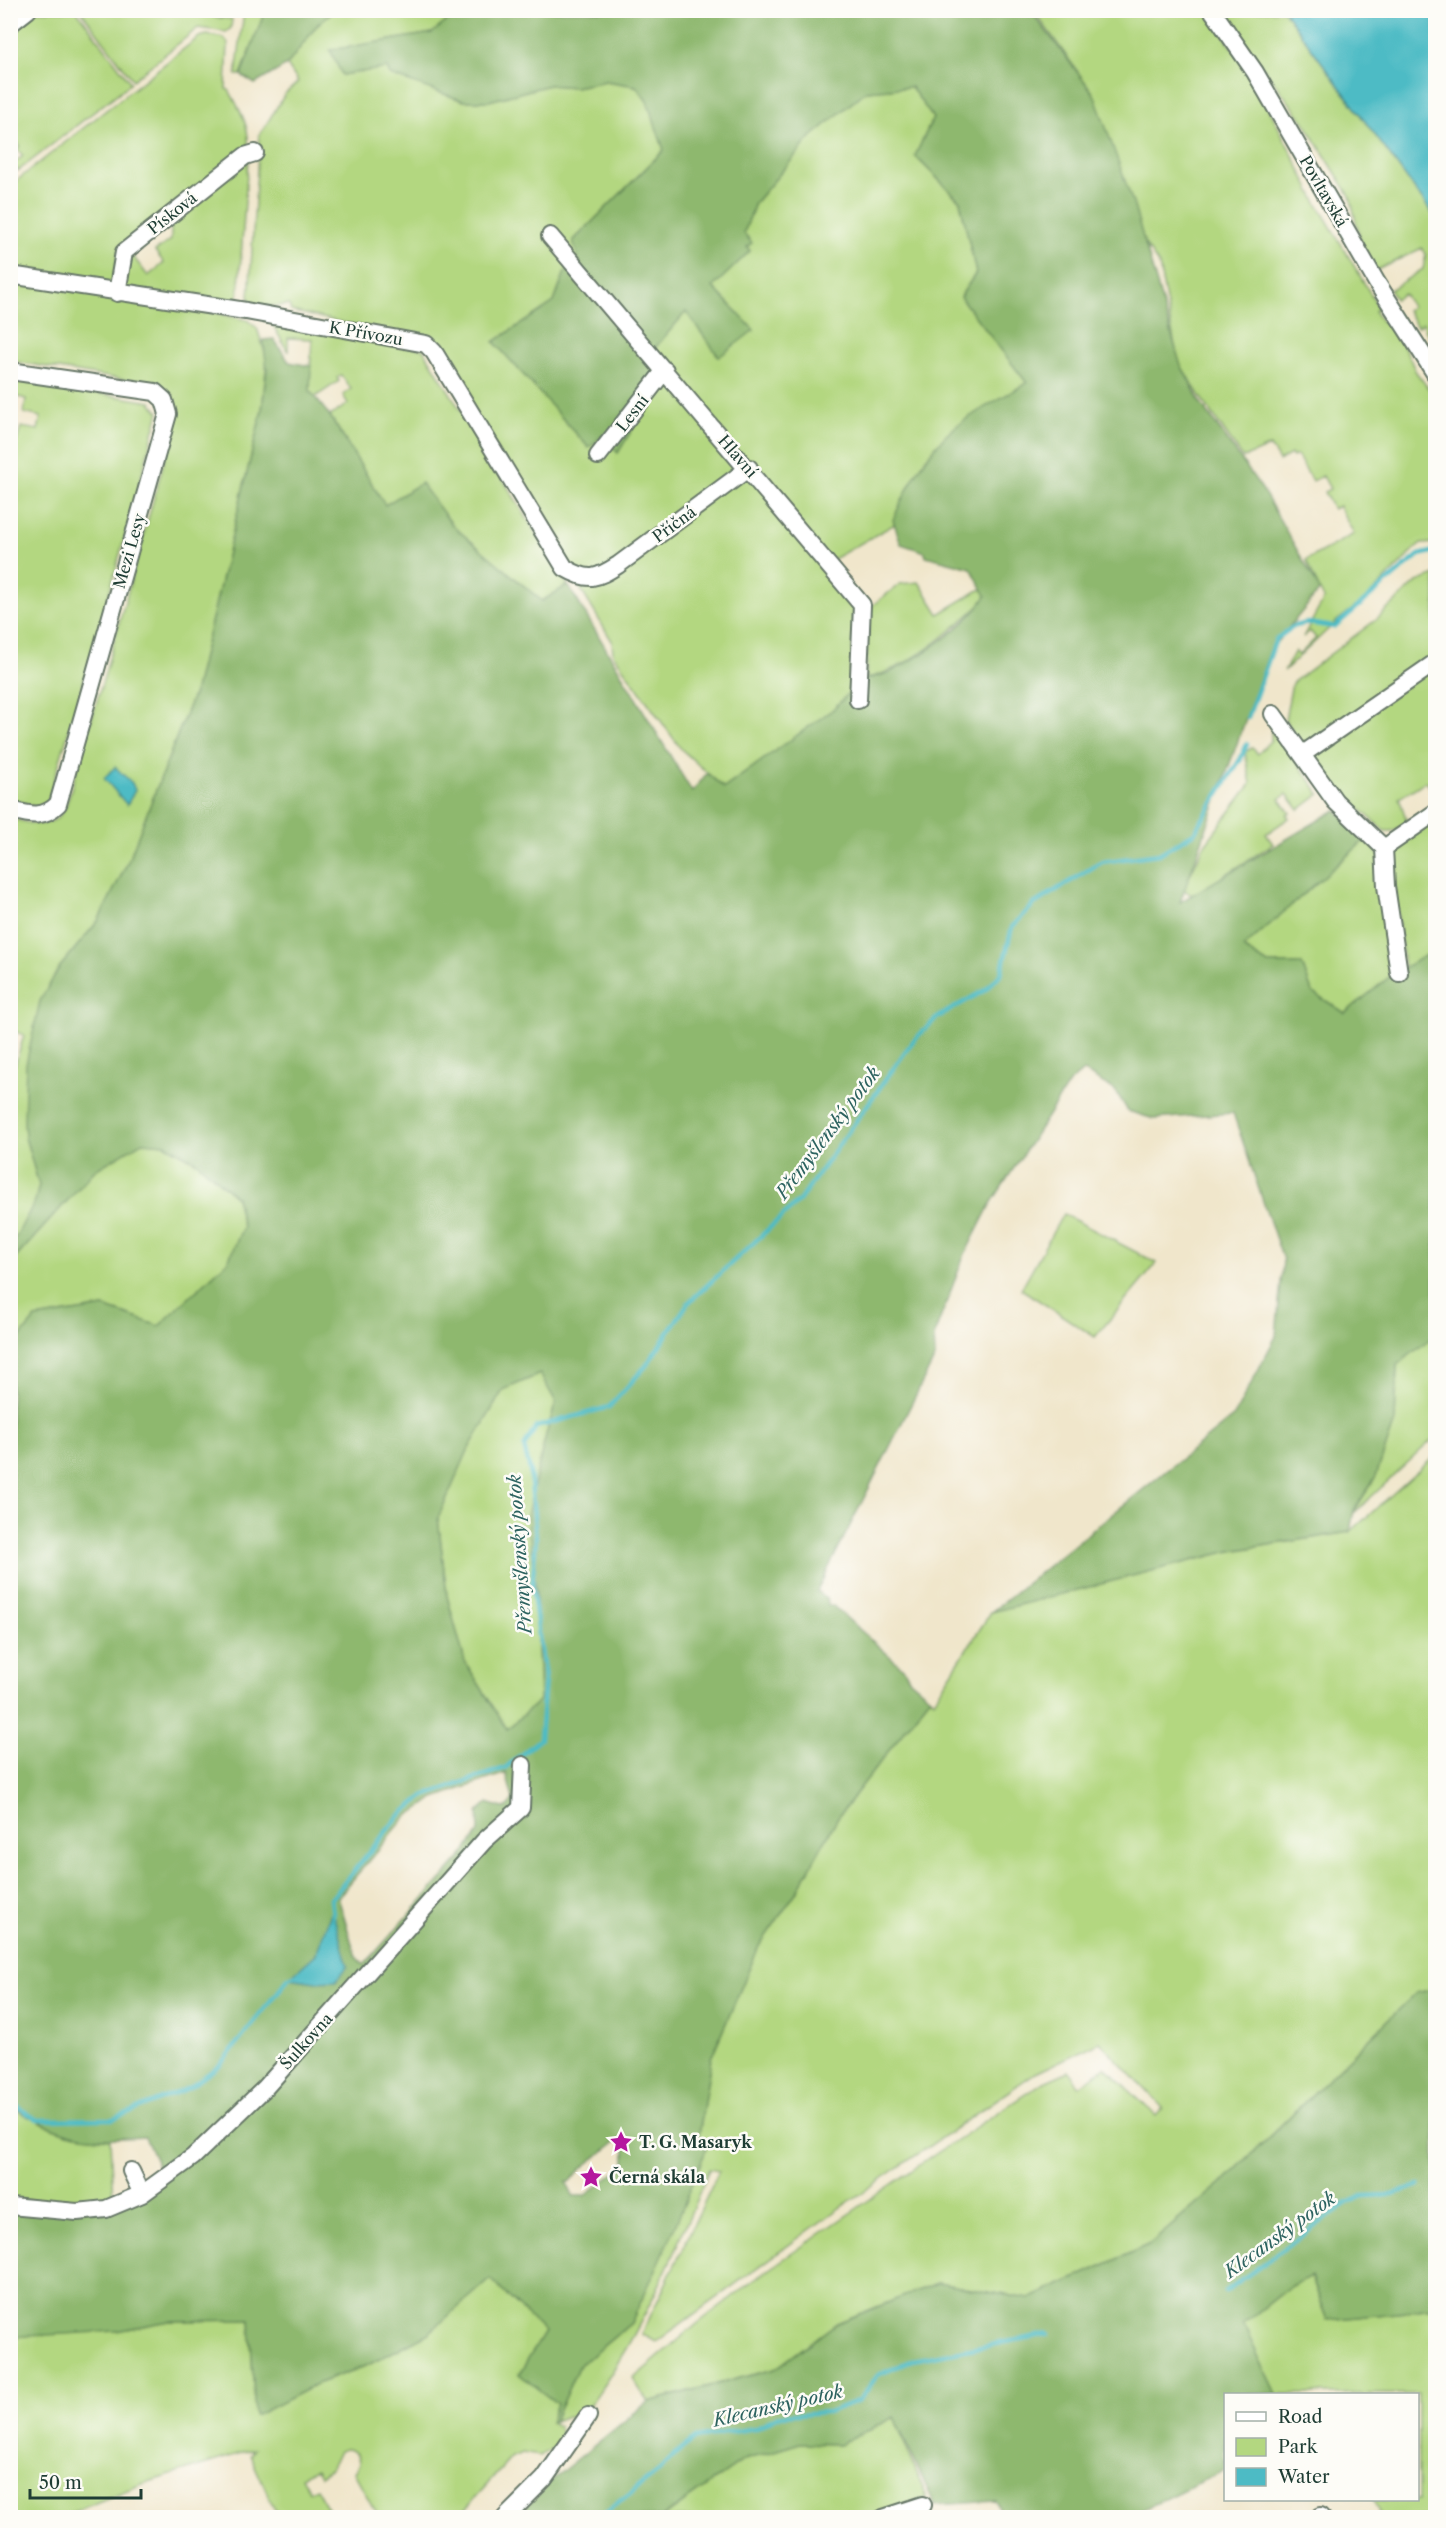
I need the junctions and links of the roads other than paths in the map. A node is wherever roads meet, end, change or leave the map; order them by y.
1 (28, 10) edge
2 (1212, 10) edge
3 (10, 24) edge
4 (255, 153) dead end
5 (550, 236) dead end
6 (10, 275) edge
7 (117, 293) junction
8 (665, 370) junction
9 (10, 371) edge
10 (1435, 374) edge
11 (598, 456) dead end
12 (748, 468) junction
13 (597, 578) joint
14 (1436, 662) edge
15 (858, 700) dead end
16 (1273, 714) dead end
17 (1303, 754) junction
18 (10, 810) edge
19 (1436, 812) edge
20 (1384, 848) junction
21 (1399, 973) dead end
22 (523, 1766) dead end
23 (131, 2171) dead end
24 (142, 2194) junction
25 (10, 2206) edge
26 (588, 2416) dead end
27 (923, 2505) dead end
28 (505, 2517) edge
29 (883, 2517) edge

1 - 3 street
2 - 10 street, Povltavská
4 - 7 street, Písková
5 - 8 street, Hlavní
6 - 7 street, K Přívozu
7 - 13 street, K Přívozu
8 - 11 street, Lesní
8 - 12 street, Hlavní
9 - 18 street, Mezi Lesy
12 - 13 street, Příčná
12 - 15 street, Hlavní
14 - 17 street
16 - 17 street
17 - 20 street
19 - 20 street
20 - 21 street
22 - 24 street, Šulkovna
23 - 24 street
24 - 25 street, Šulkovna
26 - 28 street
27 - 29 street

